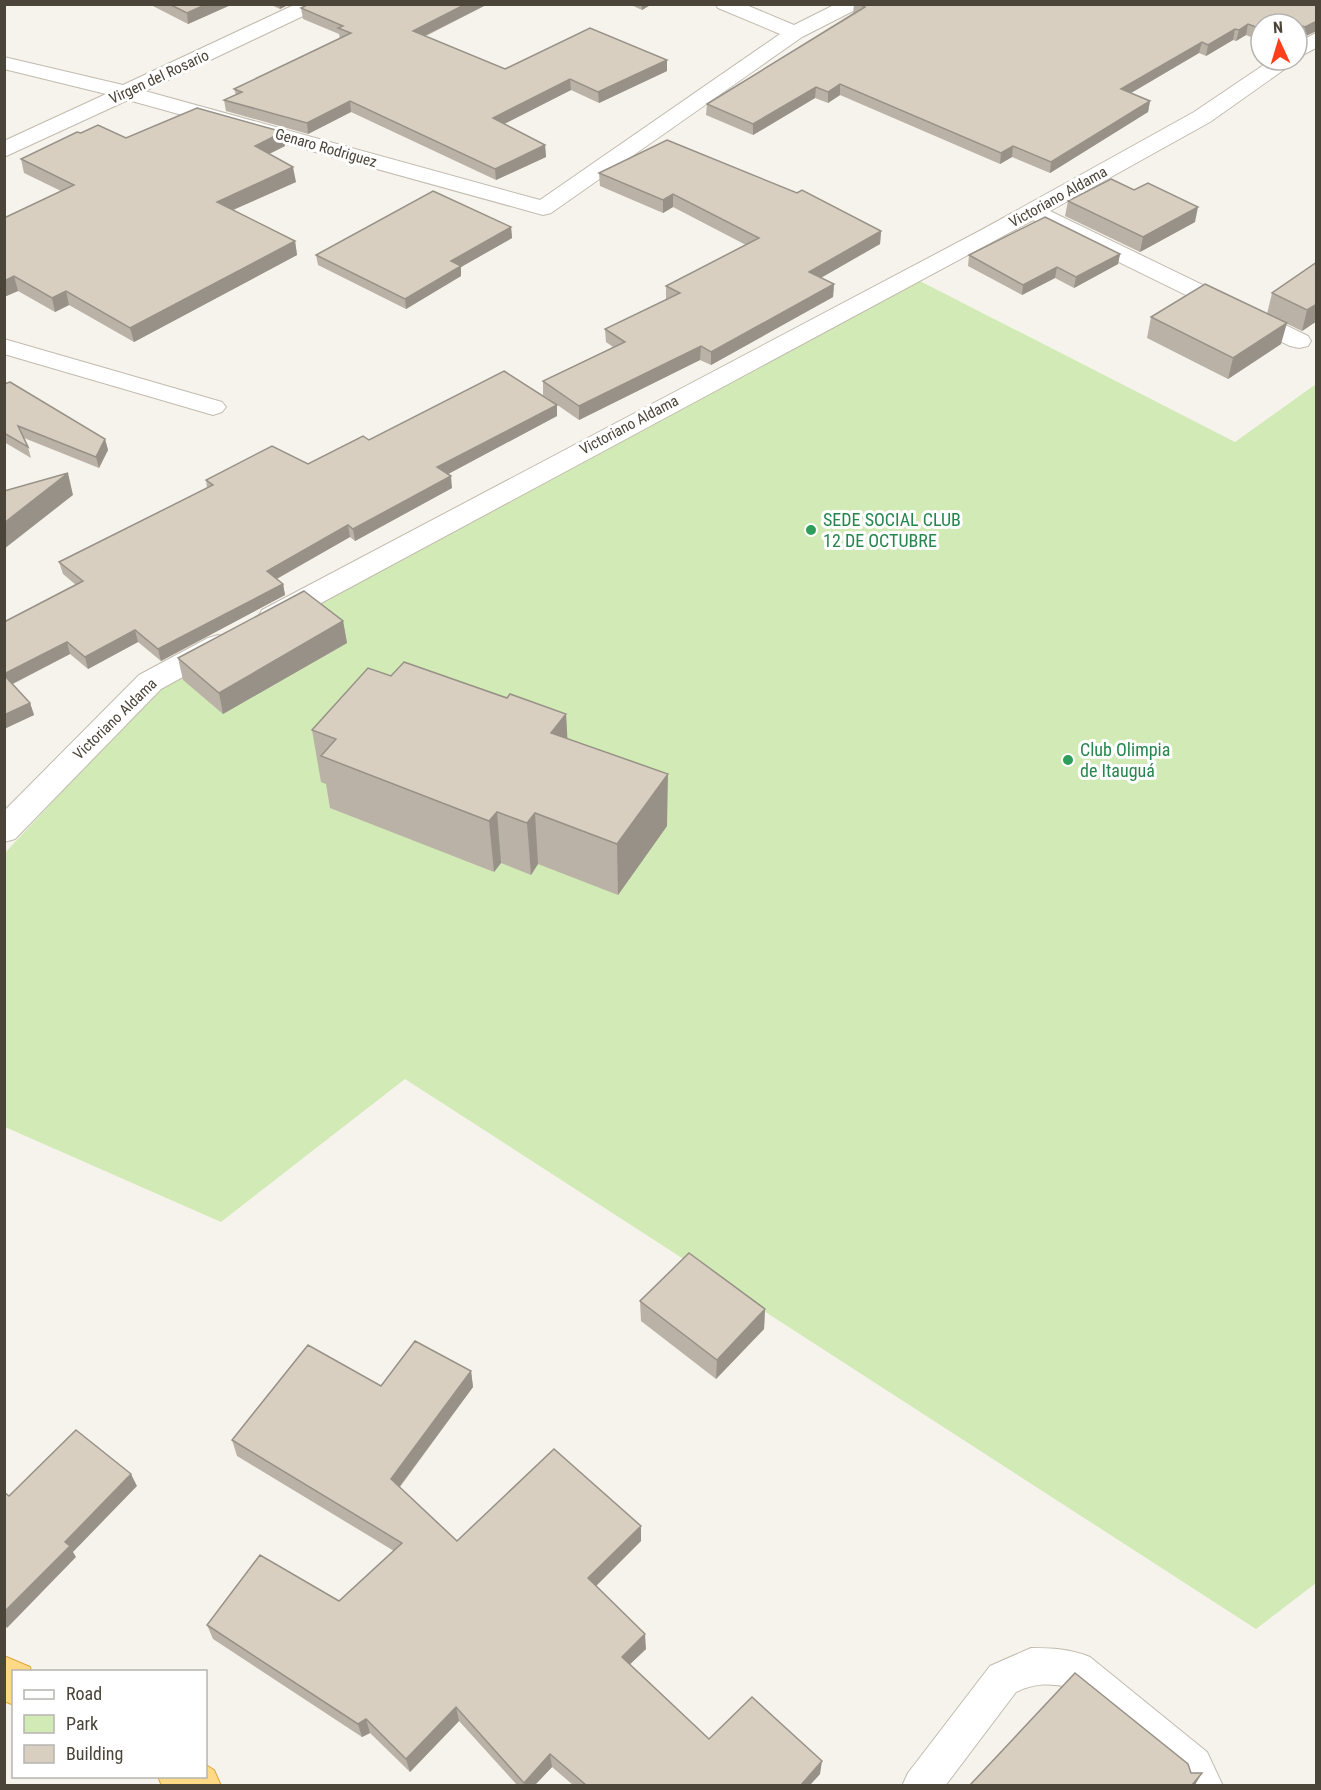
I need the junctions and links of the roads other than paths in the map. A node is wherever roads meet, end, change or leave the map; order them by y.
1 (313, 4) edge
2 (725, 4) edge
3 (852, 4) edge
4 (795, 33) junction
5 (4, 63) edge
6 (1268, 72) edge
7 (124, 92) junction
8 (4, 150) edge
9 (1033, 211) junction
10 (1299, 341) dead end
11 (4, 346) edge
12 (213, 407) dead end
13 (4, 831) edge
14 (921, 1785) edge
15 (1204, 1785) edge

1 - 7 street, Virgen del Rosario
2 - 4 street
3 - 4 street
4 - 7 street, Genaro Rodriguez
5 - 7 street, Genaro Rodriguez
6 - 9 street, Victoriano Aldama
7 - 8 street, Virgen del Rosario
9 - 10 street
9 - 13 street, Victoriano Aldama
11 - 12 street
14 - 15 lane

